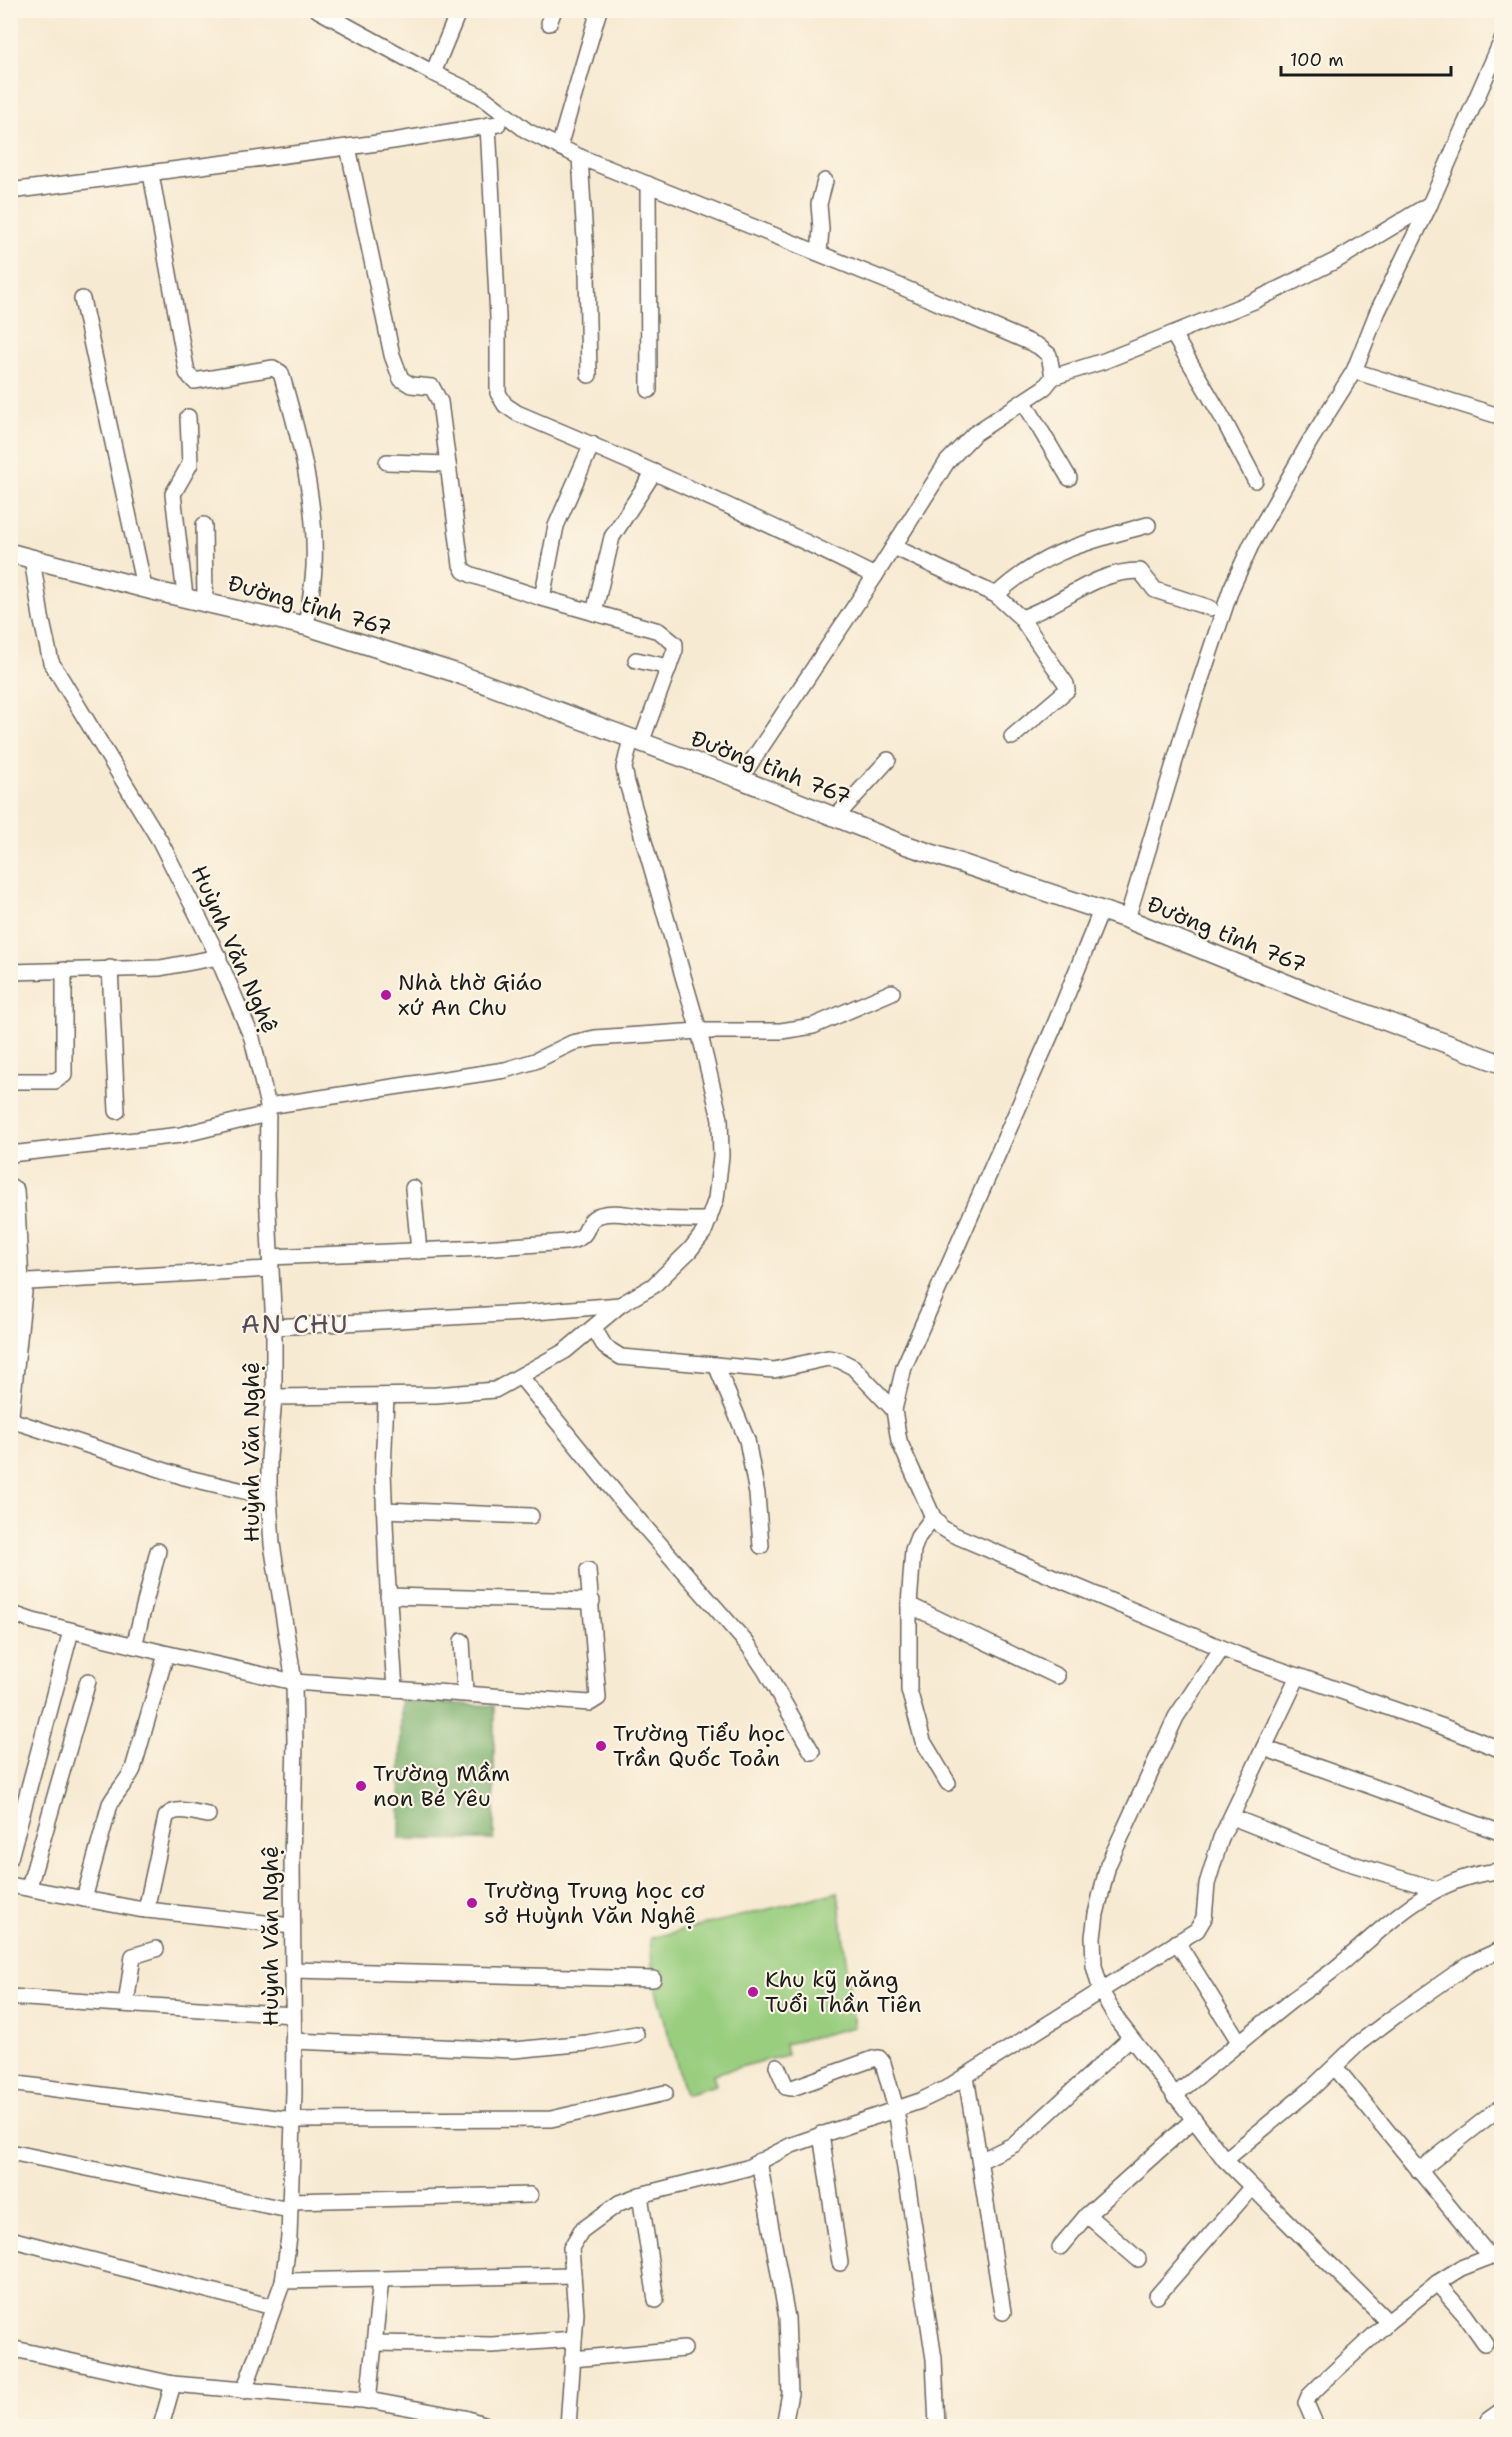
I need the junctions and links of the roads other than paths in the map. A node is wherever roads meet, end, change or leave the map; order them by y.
1 (318, 10) edge
2 (459, 10) edge
3 (599, 10) edge
4 (1502, 40) edge
5 (433, 73) junction
6 (516, 122) junction
7 (488, 124) junction
8 (348, 147) junction
9 (559, 147) junction
10 (580, 157) junction
11 (151, 174) junction
12 (825, 181) dead end
13 (648, 184) junction
14 (10, 191) edge
15 (1430, 204) junction
16 (819, 253) junction
17 (82, 298) dead end
18 (1173, 334) junction
19 (1354, 371) junction
20 (590, 375) dead end
21 (1053, 377) junction
22 (649, 390) dead end
23 (1024, 402) junction
24 (188, 417) dead end
25 (1502, 417) edge
26 (592, 444) junction
27 (387, 462) dead end
28 (448, 464) junction
29 (654, 472) junction
30 (1069, 478) dead end
31 (1255, 480) dead end
32 (204, 525) dead end
33 (1148, 525) dead end
34 (894, 546) junction
35 (10, 553) edge
36 (32, 558) junction
37 (875, 576) junction
38 (144, 588) junction
39 (996, 595) junction
40 (185, 596) junction
41 (542, 598) junction
42 (205, 601) junction
43 (1210, 608) dead end
44 (594, 613) junction
45 (1022, 618) junction
46 (306, 626) junction
47 (636, 660) dead end
48 (669, 667) junction
49 (1012, 737) dead end
50 (636, 741) junction
51 (888, 760) dead end
52 (740, 779) junction
53 (835, 818) junction
54 (1101, 911) junction
55 (1126, 919) junction
56 (219, 957) junction
57 (110, 968) junction
58 (64, 970) junction
59 (10, 972) edge
60 (892, 992) dead end
61 (699, 1031) junction
62 (1502, 1064) edge
63 (10, 1081) edge
64 (267, 1110) junction
65 (117, 1111) dead end
66 (10, 1154) edge
67 (10, 1186) edge
68 (413, 1188) dead end
69 (709, 1220) junction
70 (419, 1251) junction
71 (270, 1263) junction
72 (19, 1282) edge
73 (620, 1305) junction
74 (274, 1327) junction
75 (594, 1328) junction
76 (716, 1365) junction
77 (521, 1377) junction
78 (13, 1387) edge
79 (386, 1396) junction
80 (274, 1397) junction
81 (894, 1410) junction
82 (11, 1422) edge
83 (269, 1497) junction
84 (384, 1510) junction
85 (531, 1516) dead end
86 (933, 1517) junction
87 (761, 1546) dead end
88 (158, 1551) dead end
89 (588, 1570) dead end
90 (388, 1596) junction
91 (592, 1601) junction
92 (909, 1605) junction
93 (11, 1615) edge
94 (71, 1631) junction
95 (462, 1641) dead end
96 (134, 1646) junction
97 (1222, 1648) junction
98 (166, 1654) junction
99 (1058, 1676) dead end
100 (1298, 1676) junction
101 (88, 1681) dead end
102 (294, 1682) junction
103 (395, 1689) junction
104 (465, 1693) junction
105 (1264, 1748) junction
106 (1502, 1750) edge
107 (812, 1752) dead end
108 (948, 1783) dead end
109 (208, 1815) dead end
110 (1232, 1817) junction
111 (1502, 1833) edge
112 (10, 1858) edge
113 (1502, 1871) edge
114 (10, 1885) edge
115 (29, 1887) junction
116 (1435, 1889) junction
117 (84, 1899) junction
118 (146, 1910) junction
119 (292, 1926) junction
120 (1177, 1942) junction
121 (156, 1949) dead end
122 (1502, 1949) edge
123 (292, 1970) junction
124 (653, 1979) dead end
125 (1101, 1991) junction
126 (10, 1997) edge
127 (126, 2004) junction
128 (293, 2015) junction
129 (636, 2034) dead end
130 (1130, 2038) junction
131 (293, 2041) junction
132 (1240, 2043) junction
133 (777, 2066) dead end
134 (1335, 2067) junction
135 (966, 2076) junction
136 (10, 2083) edge
137 (665, 2093) dead end
138 (1174, 2096) junction
139 (1502, 2106) edge
140 (896, 2109) junction
141 (293, 2120) junction
142 (1193, 2120) junction
143 (821, 2134) junction
144 (10, 2152) edge
145 (1225, 2160) junction
146 (759, 2161) junction
147 (980, 2161) junction
148 (1419, 2171) junction
149 (1251, 2188) junction
150 (530, 2195) dead end
151 (640, 2195) junction
152 (290, 2205) junction
153 (1087, 2215) junction
154 (10, 2239) edge
155 (1060, 2247) dead end
156 (1496, 2254) edge
157 (1138, 2259) dead end
158 (840, 2263) dead end
159 (573, 2276) junction
160 (381, 2280) junction
161 (283, 2281) junction
162 (1437, 2283) junction
163 (1157, 2296) dead end
164 (656, 2300) dead end
165 (273, 2307) junction
166 (1003, 2312) dead end
167 (1388, 2322) junction
168 (574, 2339) junction
169 (374, 2343) junction
170 (1485, 2343) dead end
171 (10, 2348) edge
172 (684, 2349) dead end
173 (572, 2360) junction
174 (173, 2384) junction
175 (244, 2391) junction
176 (368, 2401) junction
177 (1502, 2410) edge
178 (437, 2420) edge
179 (1488, 2420) dead end
180 (161, 2427) edge
181 (489, 2427) edge
182 (568, 2427) edge
183 (784, 2427) edge
184 (937, 2427) edge
185 (1316, 2427) edge

1 - 5 street
2 - 5 street
3 - 9 street
4 - 15 street
5 - 6 street
6 - 7 street
6 - 9 street
7 - 8 street
7 - 26 street
8 - 11 street
8 - 28 street
9 - 10 street
10 - 13 street
10 - 20 street
11 - 14 street
11 - 46 street
12 - 16 street
13 - 16 street
13 - 22 street
15 - 18 street
15 - 19 street
16 - 21 street
17 - 38 street
18 - 21 street
18 - 31 street
19 - 25 street
19 - 55 street
21 - 23 street
23 - 30 street
23 - 34 street
24 - 40 street
26 - 29 street
26 - 41 street
27 - 28 street
28 - 41 street
29 - 37 street
29 - 44 street
32 - 42 street
33 - 39 street
34 - 37 street
34 - 39 street
35 - 36 main road, Đường tỉnh 767
36 - 38 main road, Đường tỉnh 767
36 - 56 street, Huỳnh Văn Nghệ
37 - 52 street
38 - 40 main road, Đường tỉnh 767
39 - 45 street
40 - 42 main road, Đường tỉnh 767
41 - 44 street
42 - 46 main road, Đường tỉnh 767
43 - 45 street
44 - 48 street
45 - 49 street
46 - 50 main road, Đường tỉnh 767
47 - 48 street
48 - 50 street
50 - 52 main road, Đường tỉnh 767
50 - 61 street
51 - 53 street
52 - 53 main road, Đường tỉnh 767
53 - 54 main road, Đường tỉnh 767
54 - 55 main road, Đường tỉnh 767
54 - 81 street
55 - 62 main road, Đường tỉnh 767
56 - 57 street
56 - 64 street, Huỳnh Văn Nghệ
57 - 58 street
57 - 65 street
58 - 59 street
58 - 63 street
60 - 61 street
61 - 64 street
61 - 69 street
64 - 66 street
64 - 71 street, Huỳnh Văn Nghệ
67 - 72 street
68 - 70 street
69 - 70 street
69 - 73 street
70 - 71 street
71 - 72 street
71 - 74 street, Huỳnh Văn Nghệ
72 - 78 street
73 - 74 street
73 - 75 street
74 - 80 street, Huỳnh Văn Nghệ
75 - 76 street
75 - 77 street
76 - 81 street
76 - 87 street
77 - 79 street
77 - 107 street
78 - 82 street
79 - 80 street
79 - 84 street
80 - 83 street, Huỳnh Văn Nghệ
81 - 86 street
82 - 83 street
83 - 102 street, Huỳnh Văn Nghệ
84 - 85 street
84 - 90 street
86 - 92 street
86 - 97 street
88 - 96 street
89 - 91 street
90 - 91 street
90 - 103 street
91 - 104 street
92 - 99 street
92 - 108 street
93 - 94 street
94 - 96 street
94 - 112 street
95 - 104 street
96 - 98 street
97 - 100 street
97 - 125 street
98 - 102 street
98 - 117 street
100 - 105 street
100 - 106 street
101 - 115 street
102 - 103 street
102 - 119 street, Huỳnh Văn Nghệ
103 - 104 street
105 - 110 street
105 - 111 street
109 - 118 street
110 - 116 street
110 - 120 street
113 - 116 street
114 - 115 street
115 - 117 street
116 - 132 street
117 - 118 street
118 - 119 street
119 - 123 street, Huỳnh Văn Nghệ
120 - 125 street
120 - 132 street
121 - 127 street
122 - 134 street
123 - 124 street
123 - 128 street, Huỳnh Văn Nghệ
125 - 130 street
125 - 135 street
126 - 127 street
127 - 128 street
128 - 131 street, Huỳnh Văn Nghệ
129 - 131 street
130 - 138 street
130 - 147 street
131 - 141 street, Huỳnh Văn Nghệ
132 - 138 street
133 - 140 street
134 - 145 street
134 - 148 street
135 - 140 street
135 - 147 street
136 - 141 street
137 - 141 street
138 - 142 street
139 - 148 street
140 - 143 street
140 - 184 street
141 - 152 street, Huỳnh Văn Nghệ
142 - 145 street
142 - 153 street
143 - 146 street
143 - 158 street
144 - 152 street
145 - 149 street
146 - 151 street
146 - 183 street
147 - 166 street
148 - 156 street
149 - 163 street
149 - 167 street
150 - 152 street
151 - 159 street
151 - 164 street
152 - 161 street, Huỳnh Văn Nghệ
153 - 155 street
153 - 157 street
154 - 165 street
156 - 162 street
159 - 160 street
159 - 168 street
160 - 161 street
160 - 169 street
161 - 165 street, Huỳnh Văn Nghệ
162 - 167 street
162 - 170 street
165 - 175 street, Huỳnh Văn Nghệ
167 - 185 street
168 - 169 street
168 - 173 street
169 - 176 street
171 - 174 street
172 - 173 street
173 - 182 street
174 - 175 street
174 - 180 street
175 - 176 street
176 - 178 street
177 - 179 street
178 - 181 street

